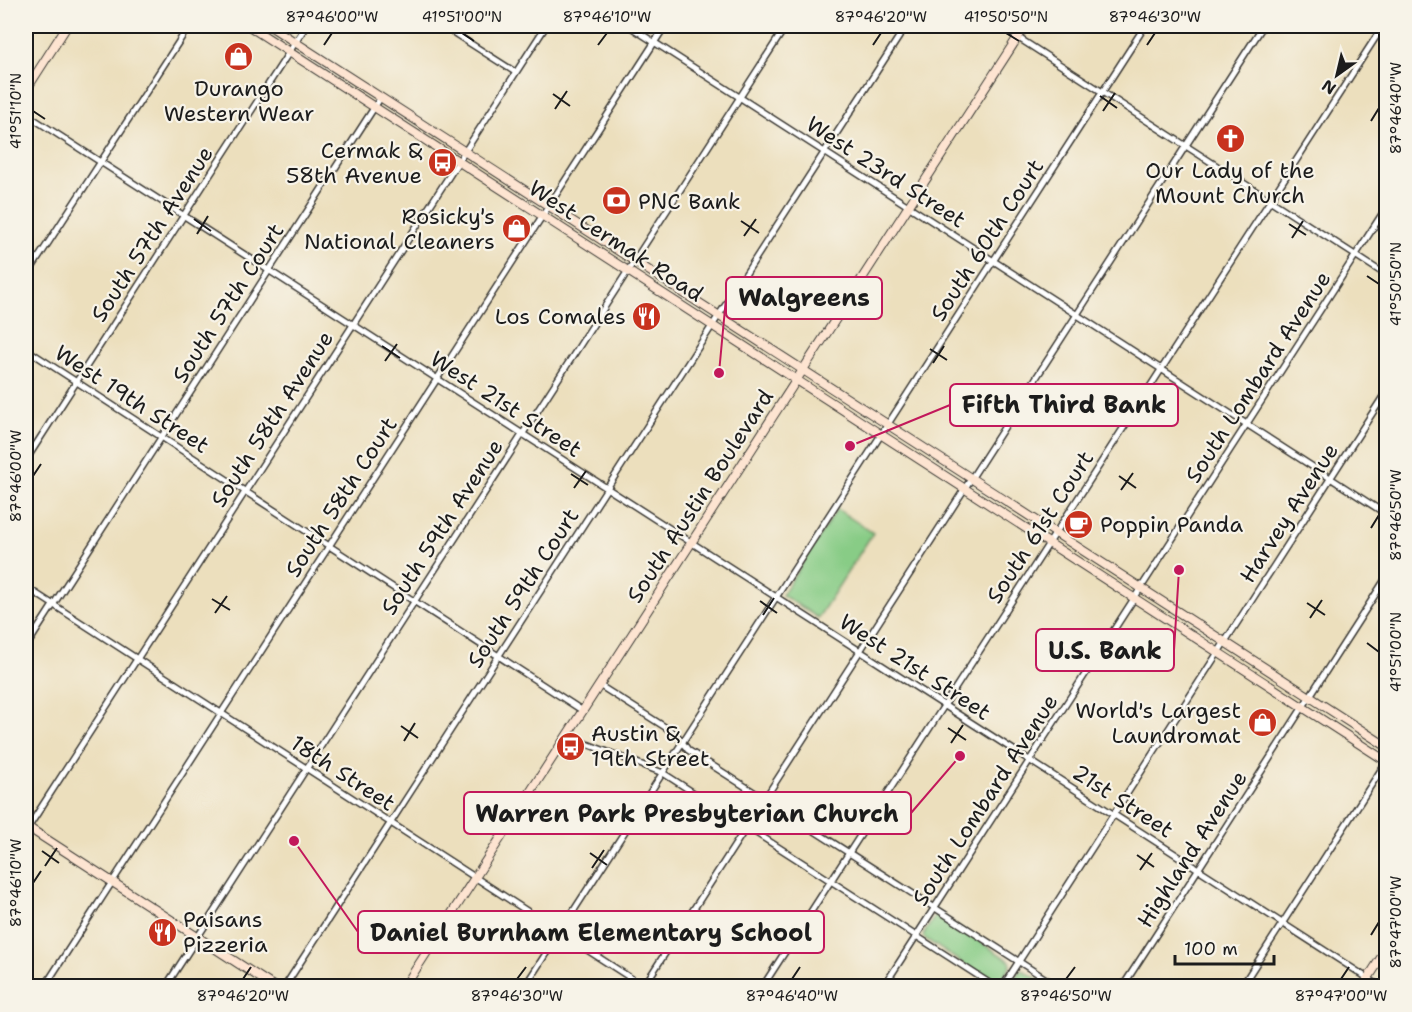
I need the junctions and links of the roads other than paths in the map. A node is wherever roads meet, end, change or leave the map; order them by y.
1 (67, 26) edge
2 (189, 26) edge
3 (249, 26) edge
4 (270, 26) edge
5 (306, 26) edge
6 (443, 26) edge
7 (546, 26) edge
8 (629, 26) edge
9 (665, 26) edge
10 (786, 26) edge
11 (906, 26) edge
12 (1000, 26) edge
13 (1025, 26) edge
14 (1145, 26) edge
15 (1263, 26) edge
16 (1369, 26) edge
17 (1383, 26) edge
18 (1379, 32) junction
19 (1018, 37) junction
20 (1386, 37) edge
21 (296, 42) junction
22 (654, 42) junction
23 (289, 52) junction
24 (515, 72) junction
25 (26, 90) edge
26 (1102, 91) junction
27 (381, 97) junction
28 (740, 97) junction
29 (375, 107) junction
30 (26, 114) edge
31 (1186, 146) junction
32 (465, 151) junction
33 (824, 152) junction
34 (458, 161) junction
35 (100, 162) junction
36 (1270, 200) junction
37 (549, 206) junction
38 (908, 206) junction
39 (1386, 208) edge
40 (184, 215) junction
41 (543, 215) junction
42 (1356, 255) junction
43 (634, 261) junction
44 (993, 261) junction
45 (269, 270) junction
46 (628, 270) junction
47 (1386, 275) edge
48 (26, 278) edge
49 (1077, 315) junction
50 (718, 316) junction
51 (353, 324) junction
52 (712, 325) junction
53 (26, 349) edge
54 (1161, 369) junction
55 (803, 370) junction
56 (437, 379) junction
57 (796, 379) junction
58 (76, 382) junction
59 (1386, 392) edge
60 (887, 424) junction
61 (1247, 424) junction
62 (523, 434) junction
63 (881, 434) junction
64 (161, 437) junction
65 (26, 460) edge
66 (971, 478) junction
67 (1331, 478) junction
68 (607, 488) junction
69 (965, 488) junction
70 (245, 491) junction
71 (1386, 514) edge
72 (1055, 533) junction
73 (691, 542) junction
74 (1049, 543) junction
75 (329, 546) junction
76 (1386, 578) edge
77 (26, 587) edge
78 (1141, 588) junction
79 (776, 597) junction
80 (1135, 598) junction
81 (414, 602) junction
82 (53, 605) junction
83 (1226, 642) junction
84 (26, 647) edge
85 (860, 651) junction
86 (1219, 652) junction
87 (498, 656) junction
88 (136, 659) junction
89 (599, 685) junction
90 (1310, 697) junction
91 (945, 705) junction
92 (1303, 707) junction
93 (583, 711) junction
94 (221, 714) junction
95 (567, 736) junction
96 (681, 744) junction
97 (1386, 746) edge
98 (1030, 761) junction
99 (1386, 762) edge
100 (306, 769) junction
101 (663, 773) junction
102 (764, 800) junction
103 (1114, 815) junction
104 (390, 823) junction
105 (747, 827) junction
106 (26, 828) edge
107 (849, 854) junction
108 (1199, 869) junction
109 (475, 878) junction
110 (112, 882) junction
111 (831, 882) junction
112 (935, 909) junction
113 (1283, 924) junction
114 (560, 933) junction
115 (197, 937) junction
116 (916, 937) junction
117 (1386, 950) edge
118 (1019, 962) junction
119 (1365, 983) edge
120 (45, 987) edge
121 (166, 987) edge
122 (273, 987) edge
123 (285, 987) edge
124 (405, 987) edge
125 (525, 987) edge
126 (643, 987) edge
127 (763, 987) edge
128 (884, 987) edge
129 (994, 987) edge
130 (1003, 987) edge
131 (1057, 987) edge
132 (1123, 987) edge
133 (1242, 987) edge
134 (1380, 987) edge

1 - 25 main road
2 - 35 street
3 - 23 main road, West Cermak Road
4 - 21 main road, West Cermak Road
5 - 21 street, South 57th Avenue
6 - 24 street
7 - 24 street, South 58th Avenue
8 - 22 street, West 23rd Street
9 - 22 street, South 58th Court
10 - 28 street, South 59th Avenue
11 - 33 street, South 59th Court
12 - 19 street
13 - 19 main road, South Austin Boulevard
14 - 26 street, South 60th Court
15 - 31 street
16 - 18 street
17 - 18 street, South 61st Court
18 - 20 street
18 - 36 street, South 61st Court
19 - 26 street
19 - 38 main road, South Austin Boulevard
21 - 23 street, South 57th Avenue
21 - 27 main road, West Cermak Road
22 - 28 street, West 23rd Street
22 - 37 street, South 58th Court
23 - 29 main road, West Cermak Road
23 - 40 street, South 57th Avenue
24 - 32 street, South 58th Avenue
26 - 31 street
26 - 44 street, South 60th Court
27 - 29 street, South 57th Court
27 - 32 main road, West Cermak Road
28 - 33 street, West 23rd Street
28 - 43 street, South 59th Avenue
29 - 34 main road, West Cermak Road
29 - 45 street, South 57th Court
30 - 35 street, West 21st Street
31 - 36 street
31 - 49 street
32 - 34 street, South 58th Avenue
32 - 37 main road, West Cermak Road
33 - 38 street, West 23rd Street
33 - 50 street, South 59th Court
34 - 41 main road, West Cermak Road
34 - 51 street, South 58th Avenue
35 - 40 street, West 21st Street
35 - 48 street
36 - 42 street
36 - 54 street, South 61st Court
37 - 41 street, South 58th Court
37 - 43 main road, West Cermak Road
38 - 44 street, West 23rd Street
38 - 55 main road, South Austin Boulevard
39 - 42 street, South Lombard Avenue
40 - 45 street, West 21st Street
40 - 58 street, South 57th Avenue
41 - 46 main road, West Cermak Road
41 - 56 street, South 58th Court
42 - 47 street
42 - 61 street, South Lombard Avenue
43 - 46 street, South 59th Avenue
43 - 50 main road, West Cermak Road
44 - 49 street, West 23rd Street
44 - 60 street, South 60th Court
45 - 51 street, West 21st Street
45 - 64 street, South 57th Court
46 - 52 main road, West Cermak Road
46 - 62 street, South 59th Avenue
49 - 54 street, West 23rd Street
49 - 66 street
50 - 52 street, South 59th Court
50 - 55 main road, West Cermak Road
51 - 56 street, West 21st Street
51 - 70 street, South 58th Avenue
52 - 57 main road, West Cermak Road
52 - 68 street, South 59th Court
53 - 58 street, West 19th Street
54 - 61 street, West 23rd Street
54 - 72 street, South 61st Court
55 - 57 main road, South Austin Boulevard
55 - 60 main road, West Cermak Road
56 - 62 street, West 21st Street
56 - 75 street, South 58th Court
57 - 63 main road, West Cermak Road
57 - 73 main road, South Austin Boulevard
58 - 64 street, West 19th Street
58 - 65 street, South 57th Avenue
59 - 67 street, Harvey Avenue
60 - 63 street, South 60th Court
60 - 66 main road, West Cermak Road
61 - 67 street, West 23rd Street
61 - 78 street, South Lombard Avenue
62 - 68 street, West 21st Street
62 - 81 street, South 59th Avenue
63 - 69 main road, West Cermak Road
63 - 79 street, South 60th Court
64 - 70 street, West 19th Street
64 - 82 street, South 57th Court
66 - 69 street
66 - 72 main road, West Cermak Road
67 - 71 street, West 23rd Street
67 - 83 street, Harvey Avenue
68 - 73 street, West 21st Street
68 - 87 street, South 59th Court
69 - 74 main road, West Cermak Road
69 - 85 street
70 - 75 street, West 19th Street
70 - 88 street, South 58th Avenue
72 - 74 street, South 61st Court
72 - 78 main road, West Cermak Road
73 - 79 street, West 21st Street
73 - 89 main road, South Austin Boulevard
74 - 80 main road, West Cermak Road
74 - 91 street, South 61st Court
75 - 81 street, West 19th Street
75 - 94 street, South 58th Court
76 - 90 street, Highland Avenue
77 - 82 street, 18th Street
78 - 80 street, South Lombard Avenue
78 - 83 main road, West Cermak Road
79 - 85 street, West 21st Street
79 - 96 street, South 60th Court
80 - 86 main road, West Cermak Road
80 - 98 street, South Lombard Avenue
81 - 87 street, West 19th Street
81 - 100 street, South 59th Avenue
82 - 84 street, South 57th Court
82 - 88 street, 18th Street
83 - 86 street, Harvey Avenue
83 - 90 main road, West Cermak Road
85 - 91 street, West 21st Street
85 - 102 street
86 - 92 main road, West Cermak Road
86 - 103 street, Harvey Avenue
87 - 93 street, West 19th Street
87 - 104 street, South 59th Court
88 - 94 street, 18th Street
88 - 106 street, South 58th Avenue
89 - 93 main road, South Austin Boulevard
89 - 96 street
90 - 92 street, Highland Avenue
90 - 97 main road, West Cermak Road
91 - 98 street, West 21st Street
91 - 107 street, South 61st Court
92 - 99 main road, West Cermak Road
92 - 108 street, Highland Avenue
93 - 95 main road, South Austin Boulevard
94 - 100 street, 18th Street
94 - 110 street, South 58th Court
95 - 101 street
95 - 109 main road, South Austin Boulevard
96 - 101 street, South 60th Court
96 - 102 street
98 - 103 street, 21st Street
98 - 112 street, South Lombard Avenue
99 - 113 street
100 - 104 street, 18th Street
100 - 115 street, South 59th Avenue
101 - 105 street
101 - 114 street, South 60th Court
102 - 105 street
102 - 107 street
103 - 108 street, 21st Street
103 - 118 street, Harvey Avenue
104 - 109 street, 18th Street
104 - 123 street, South 59th Court
105 - 111 street
105 - 126 street
106 - 110 main road
107 - 111 street, South 61st Court
107 - 112 street
108 - 113 street, 21st Street
108 - 132 street, Highland Avenue
109 - 114 street, 18th Street
109 - 124 main road, South Austin Boulevard
110 - 115 main road
110 - 120 street, South 58th Court
111 - 116 street
111 - 127 street, South 61st Court
112 - 116 street, South Lombard Avenue
112 - 118 street
113 - 119 street, 21st Street
113 - 133 street
114 - 125 street, South 60th Court
114 - 126 street, 18th Street
115 - 121 street, South 59th Avenue
115 - 122 main road
116 - 128 street, South Lombard Avenue
116 - 129 street
117 - 119 main road
118 - 130 street, Harvey Avenue
118 - 131 street
119 - 134 street, 21st Street

